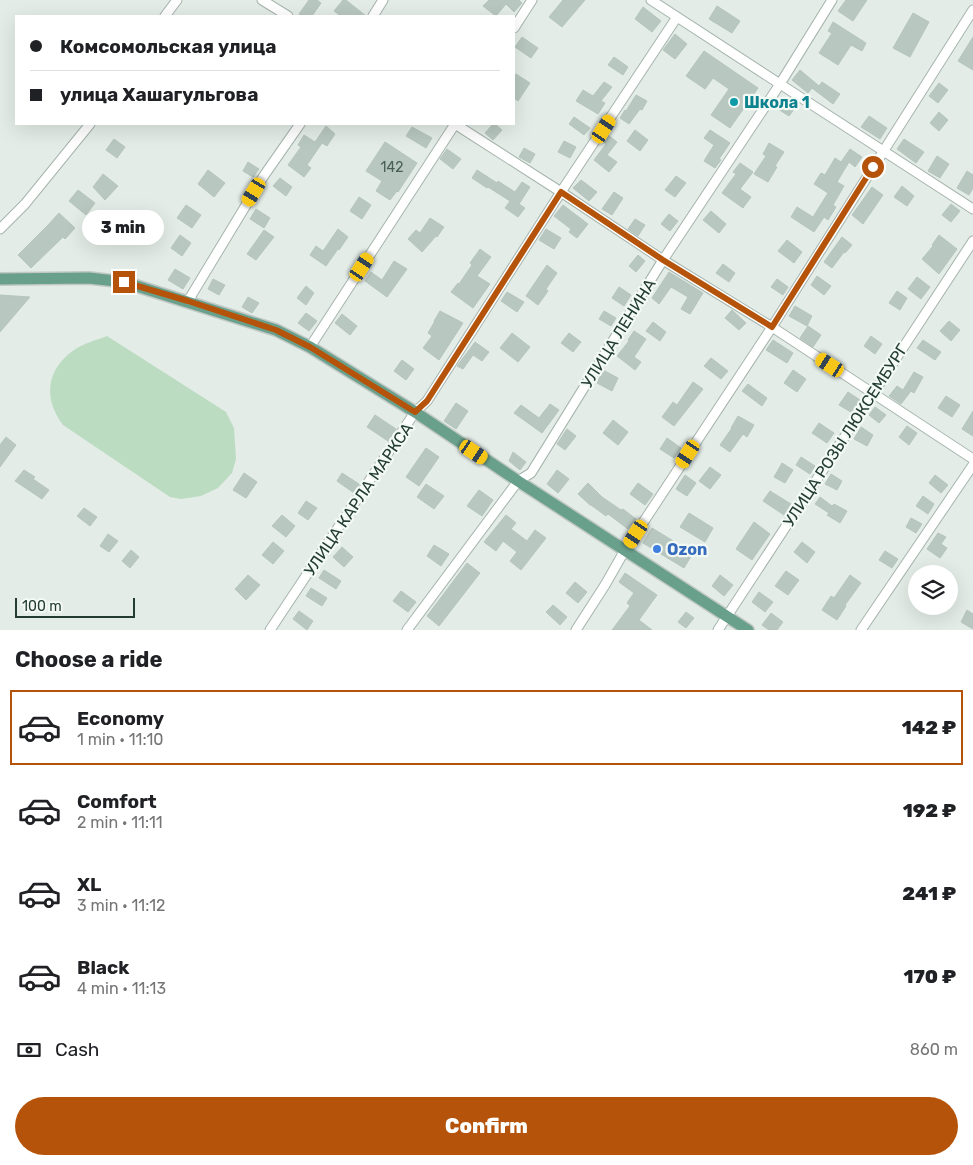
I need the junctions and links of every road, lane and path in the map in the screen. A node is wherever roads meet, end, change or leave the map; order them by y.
1 (177, 0) edge
2 (262, 0) edge
3 (383, 0) edge
4 (532, 0) edge
5 (652, 0) edge
6 (832, 0) edge
7 (973, 10) edge
8 (166, 15) edge
9 (286, 15) edge
10 (374, 15) edge
11 (677, 17) junction
12 (515, 26) edge
13 (780, 84) junction
14 (89, 125) edge
15 (299, 125) edge
16 (454, 125) edge
17 (457, 125) edge
18 (883, 151) junction
19 (561, 192) junction
20 (973, 209) edge
21 (0, 229) edge
22 (973, 241) edge
23 (663, 260) junction
24 (0, 279) edge
25 (188, 301) junction
26 (772, 327) junction
27 (310, 347) junction
28 (873, 394) junction
29 (415, 412) junction
30 (973, 459) edge
31 (973, 465) edge
32 (518, 481) junction
33 (625, 550) junction
34 (727, 616) junction
35 (270, 630) edge
36 (407, 630) edge
37 (576, 630) edge
38 (718, 630) edge
39 (748, 630) edge
40 (861, 630) edge

1 - 8 street
2 - 9 street
3 - 10 street
4 - 12 street
5 - 11 street
6 - 13 street, УЛИЦА ЛЕНИНА
7 - 18 street
11 - 13 street
11 - 19 street, УЛИЦА КАРЛА МАРКСА
13 - 18 street
13 - 23 street, УЛИЦА ЛЕНИНА
14 - 21 street
15 - 25 street
16 - 27 street
17 - 19 street
18 - 20 street
18 - 26 street
19 - 23 street
19 - 29 street, УЛИЦА КАРЛА МАРКСА
22 - 28 street, УЛИЦА РОЗЫ ЛЮКСЕМБУРГ
23 - 26 street
23 - 32 street, УЛИЦА ЛЕНИНА
24 - 25 main road
25 - 27 main road
26 - 28 street
26 - 33 street
27 - 29 main road
28 - 30 street
28 - 34 street, УЛИЦА РОЗЫ ЛЮКСЕМБУРГ
29 - 32 main road
29 - 35 street, УЛИЦА КАРЛА МАРКСА
31 - 40 street
32 - 33 main road
32 - 36 street, УЛИЦА ЛЕНИНА
33 - 34 main road
33 - 37 street
34 - 38 street, УЛИЦА РОЗЫ ЛЮКСЕМБУРГ
34 - 39 main road

